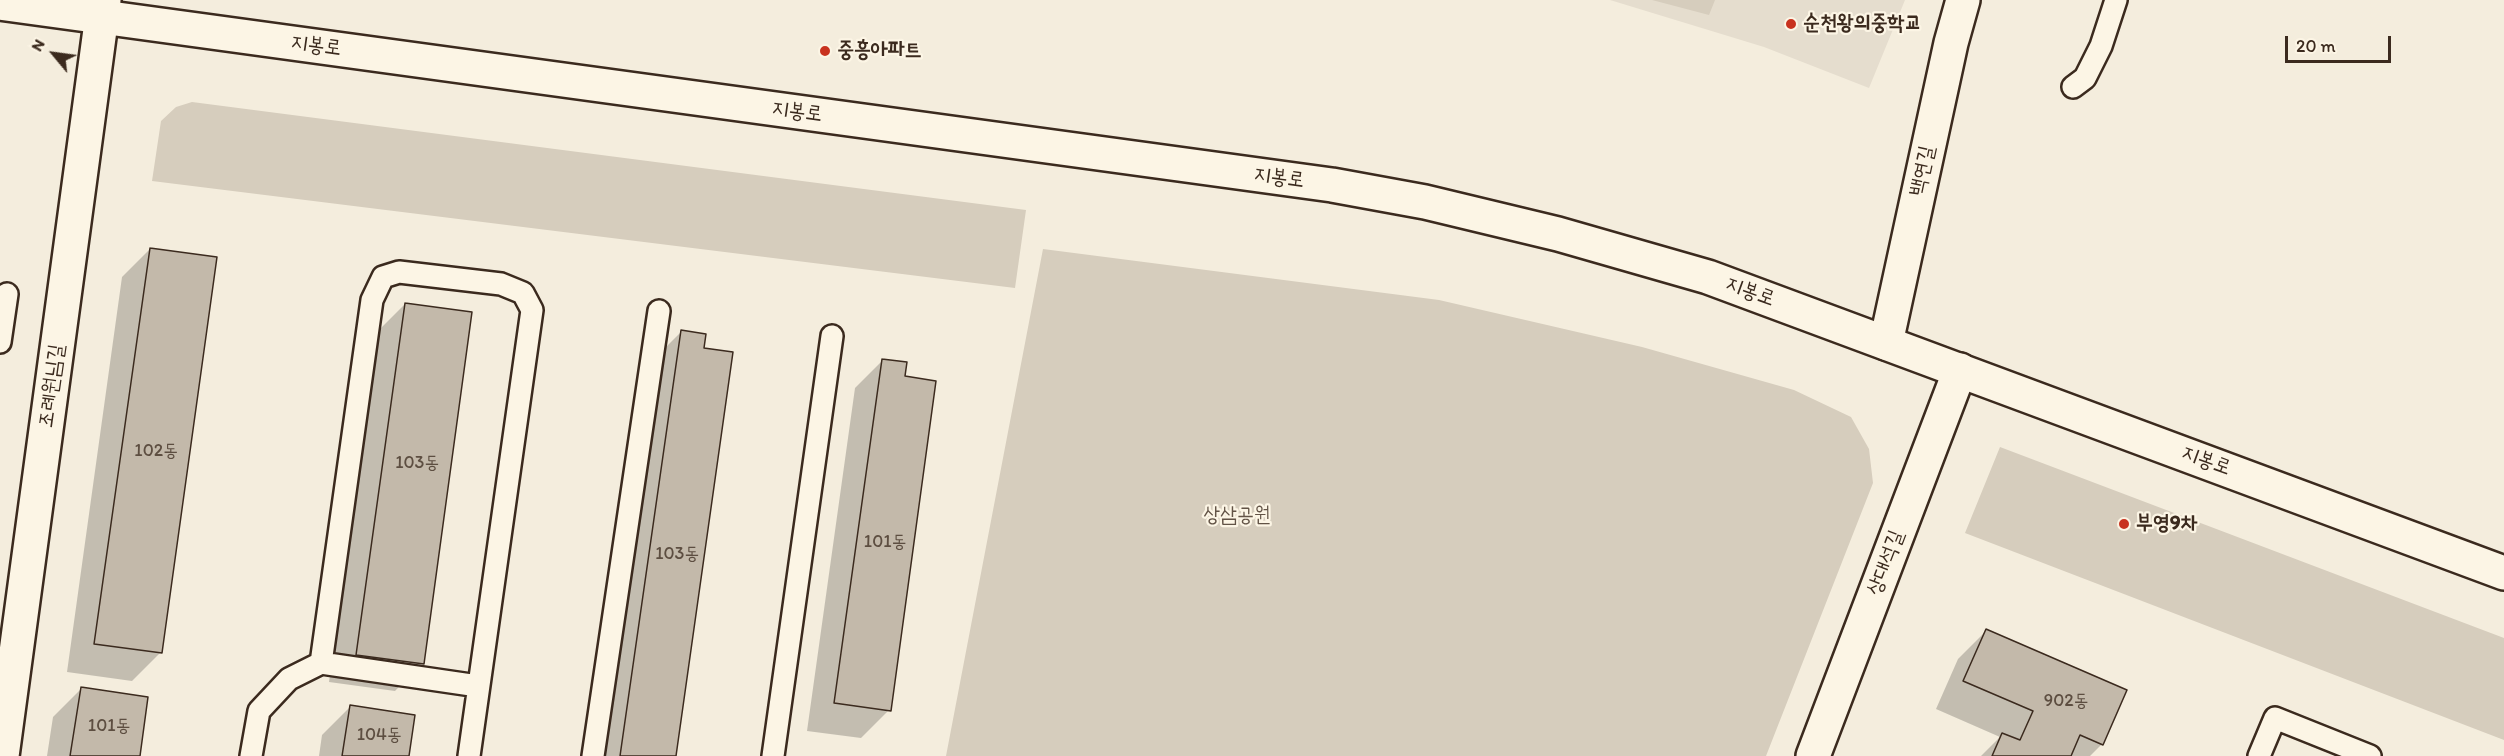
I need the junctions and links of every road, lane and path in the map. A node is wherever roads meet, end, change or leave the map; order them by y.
1 (1963, 0) edge
2 (2116, 0) edge
3 (0, 3) edge
4 (103, 8) edge
5 (2073, 87) dead end
6 (7, 294) dead end
7 (659, 311) dead end
8 (832, 336) dead end
9 (0, 342) edge
10 (1886, 343) junction
11 (1960, 370) junction
12 (2504, 573) edge
13 (321, 663) junction
14 (478, 686) junction
15 (2, 756) edge
16 (251, 756) edge
17 (468, 756) edge
18 (593, 756) edge
19 (773, 756) edge
20 (1813, 756) edge
21 (2259, 756) edge
22 (2370, 756) edge

1 - 10 main road, 백연길
2 - 5 lane
3 - 4 main road, 지봉로
4 - 10 main road, 지봉로
4 - 15 main road, 조례원님길
6 - 9 lane
7 - 18 lane
8 - 19 lane
10 - 11 main road, 지봉로
11 - 12 main road, 지봉로
11 - 20 main road, 상대석길
13 - 14 lane
13 - 14 lane
13 - 16 lane
14 - 17 lane
21 - 22 lane

